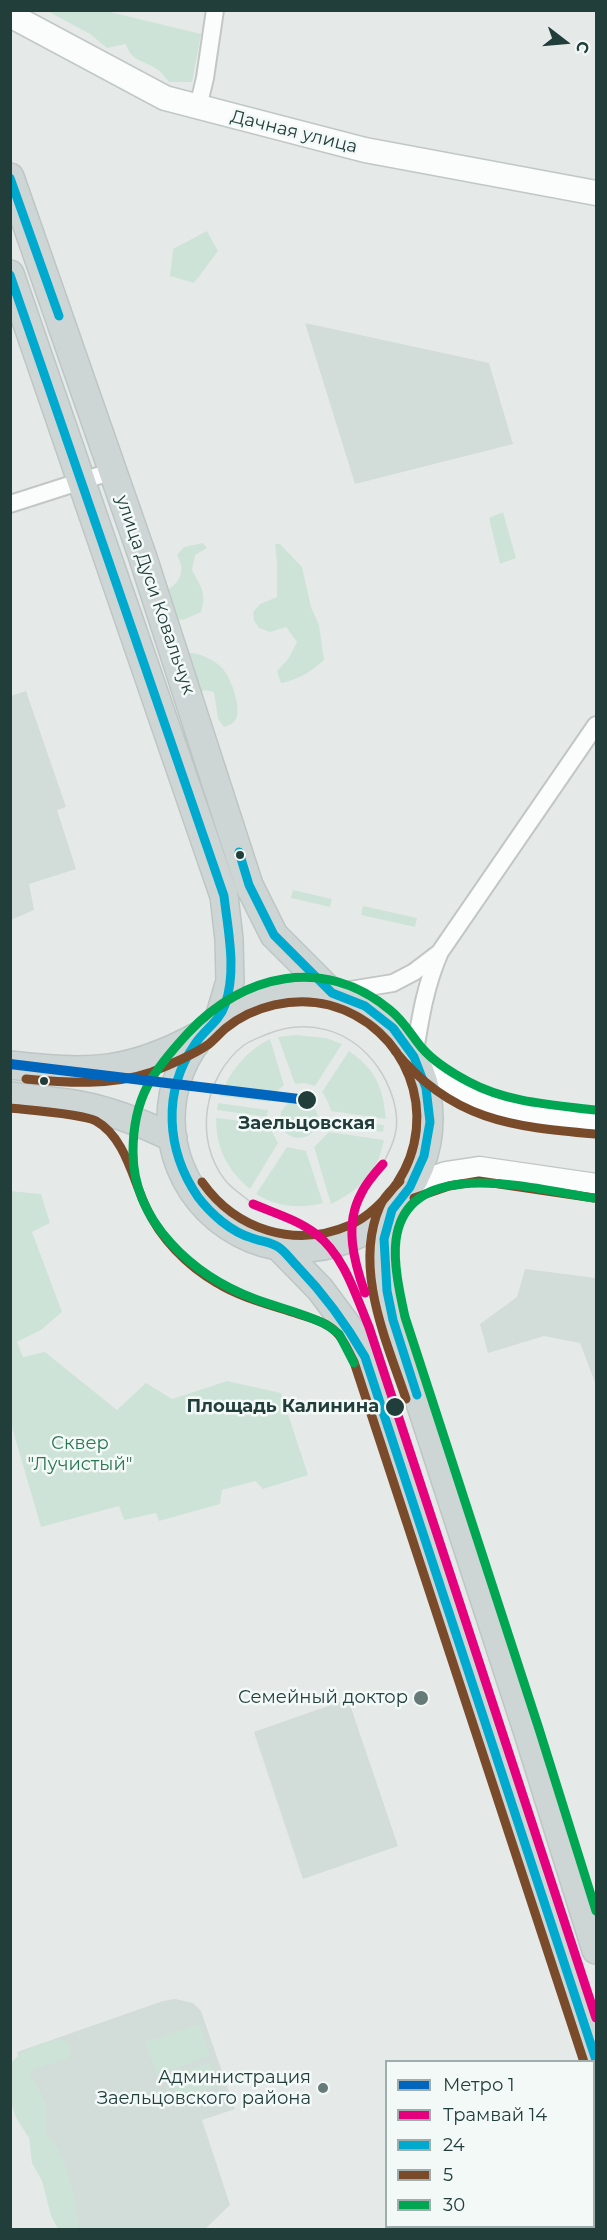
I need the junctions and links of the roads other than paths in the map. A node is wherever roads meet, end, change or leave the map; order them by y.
1 (215, 10) edge
2 (10, 15) edge
3 (198, 107) junction
4 (10, 177) edge
5 (597, 193) edge
6 (10, 274) edge
7 (113, 471) junction
8 (82, 482) junction
9 (10, 504) edge
10 (597, 725) edge
11 (440, 952) junction
12 (332, 993) junction
13 (212, 1025) junction
14 (414, 1056) junction
15 (10, 1065) edge
16 (10, 1096) edge
17 (597, 1122) edge
18 (173, 1138) junction
19 (597, 1186) edge
20 (410, 1187) junction
21 (392, 1210) junction
22 (278, 1246) junction
23 (597, 1950) edge
24 (597, 2060) edge

1 - 3 street
2 - 3 street, Дачная улица
3 - 5 street, Дачная улица
4 - 7 main road, улица Дуси Ковальчук
6 - 8 main road, улица Дуси Ковальчук
7 - 8 street
7 - 12 main road, улица Дуси Ковальчук
8 - 9 street
8 - 13 main road, улица Дуси Ковальчук
10 - 11 street
11 - 12 street
11 - 14 street
12 - 13 main road
12 - 14 main road
13 - 15 main road
13 - 18 main road
14 - 17 street
14 - 20 main road
16 - 18 main road
18 - 22 main road
19 - 20 street
20 - 21 main road
21 - 22 main road
21 - 23 main road
22 - 24 main road

